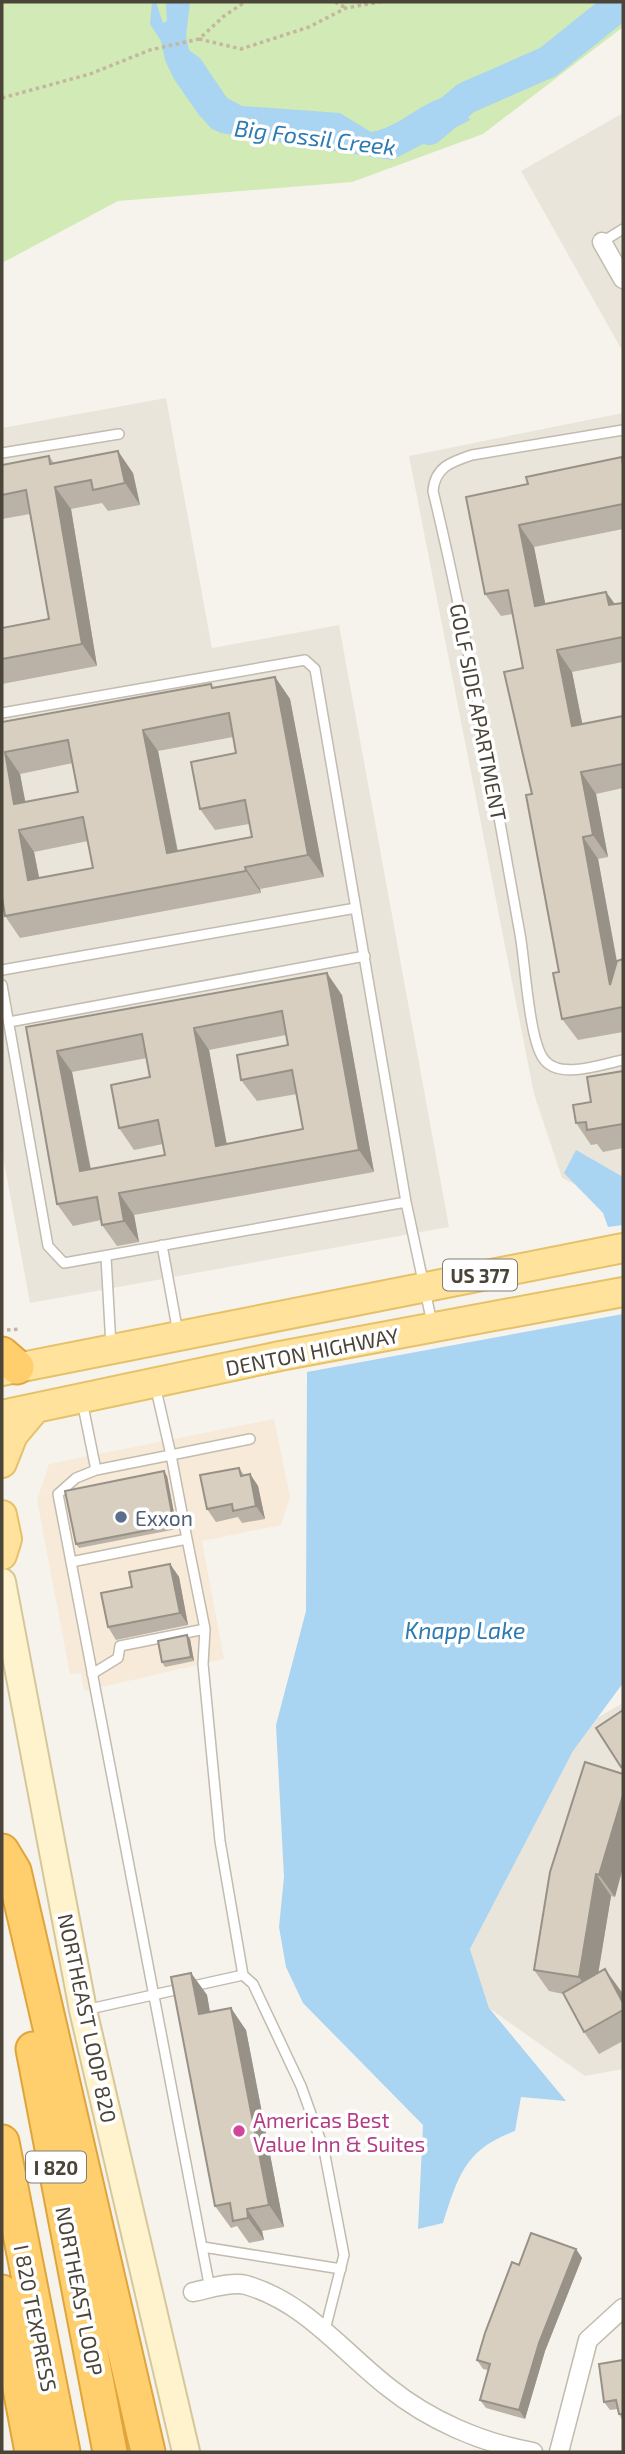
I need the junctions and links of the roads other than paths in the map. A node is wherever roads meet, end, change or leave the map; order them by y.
1 (623, 229) edge
2 (602, 242) joint
3 (623, 279) edge
4 (623, 430) edge
5 (119, 433) dead end
6 (2, 453) edge
7 (2, 713) edge
8 (356, 908) junction
9 (365, 956) junction
10 (2, 970) edge
11 (2, 985) edge
12 (9, 1022) junction
13 (623, 1060) edge
14 (406, 1202) junction
15 (162, 1245) junction
16 (623, 1248) edge
17 (106, 1257) junction
18 (423, 1285) junction
19 (623, 1292) edge
20 (433, 1327) junction
21 (178, 1335) junction
22 (111, 1348) junction
23 (7, 1364) edge
24 (155, 1383) junction
25 (82, 1399) junction
26 (34, 1410) junction
27 (2, 1415) edge
28 (250, 1439) dead end
29 (171, 1455) junction
30 (2, 1463) edge
31 (96, 1470) junction
32 (2, 1515) edge
33 (187, 1539) junction
34 (2, 1555) edge
35 (71, 1562) junction
36 (2, 1582) edge
37 (205, 1629) junction
38 (92, 1674) junction
39 (2, 1851) edge
40 (2, 1883) edge
41 (243, 1975) junction
42 (153, 1994) junction
43 (83, 2010) junction
44 (2, 2142) edge
45 (203, 2247) junction
46 (341, 2269) junction
47 (202, 2290) joint
48 (2, 2292) edge
49 (623, 2308) edge
50 (326, 2330) junction
51 (32, 2452) edge
52 (63, 2452) edge
53 (110, 2452) edge
54 (148, 2452) edge
55 (187, 2452) edge
56 (533, 2452) edge
57 (559, 2452) edge

1 - 2 lane
2 - 3 street
4 - 13 lane, GOLF SIDE APARTMENT
5 - 6 lane
7 - 8 lane
8 - 9 lane
8 - 10 lane
9 - 12 lane
9 - 14 lane
11 - 12 lane
12 - 17 lane
14 - 15 lane
14 - 18 lane
15 - 17 lane
15 - 21 lane
16 - 18 main road, DENTON HIGHWAY / US 377
17 - 22 lane
18 - 20 lane
18 - 21 main road, DENTON HIGHWAY / US 377
19 - 20 main road, DENTON HIGHWAY / US 377
20 - 24 main road, DENTON HIGHWAY / US 377
21 - 22 main road, DENTON HIGHWAY / US 377
21 - 24 main road
22 - 23 main road, DENTON HIGHWAY / US 377
24 - 25 main road, DENTON HIGHWAY / US 377
24 - 29 lane
25 - 26 main road, DENTON HIGHWAY / US 377
25 - 31 lane
26 - 27 main road, DENTON HIGHWAY / US 377
26 - 30 main road
28 - 29 lane
29 - 31 lane
29 - 33 lane
31 - 35 lane
32 - 34 main road
33 - 35 lane
33 - 37 lane
35 - 38 lane
36 - 43 main road, NORTHEAST LOOP 820
37 - 38 lane
37 - 41 lane
38 - 42 lane
39 - 54 highway
40 - 53 highway, NORTHEAST LOOP / I 820
41 - 42 lane
41 - 46 lane
42 - 43 lane
42 - 45 lane
43 - 55 main road, NORTHEAST LOOP 820
44 - 52 highway, I 820 TEXPRESS
45 - 46 lane
45 - 47 lane
46 - 50 lane
47 - 50 street
48 - 51 highway, I 820 TEXPRESS
49 - 57 street
50 - 56 street

